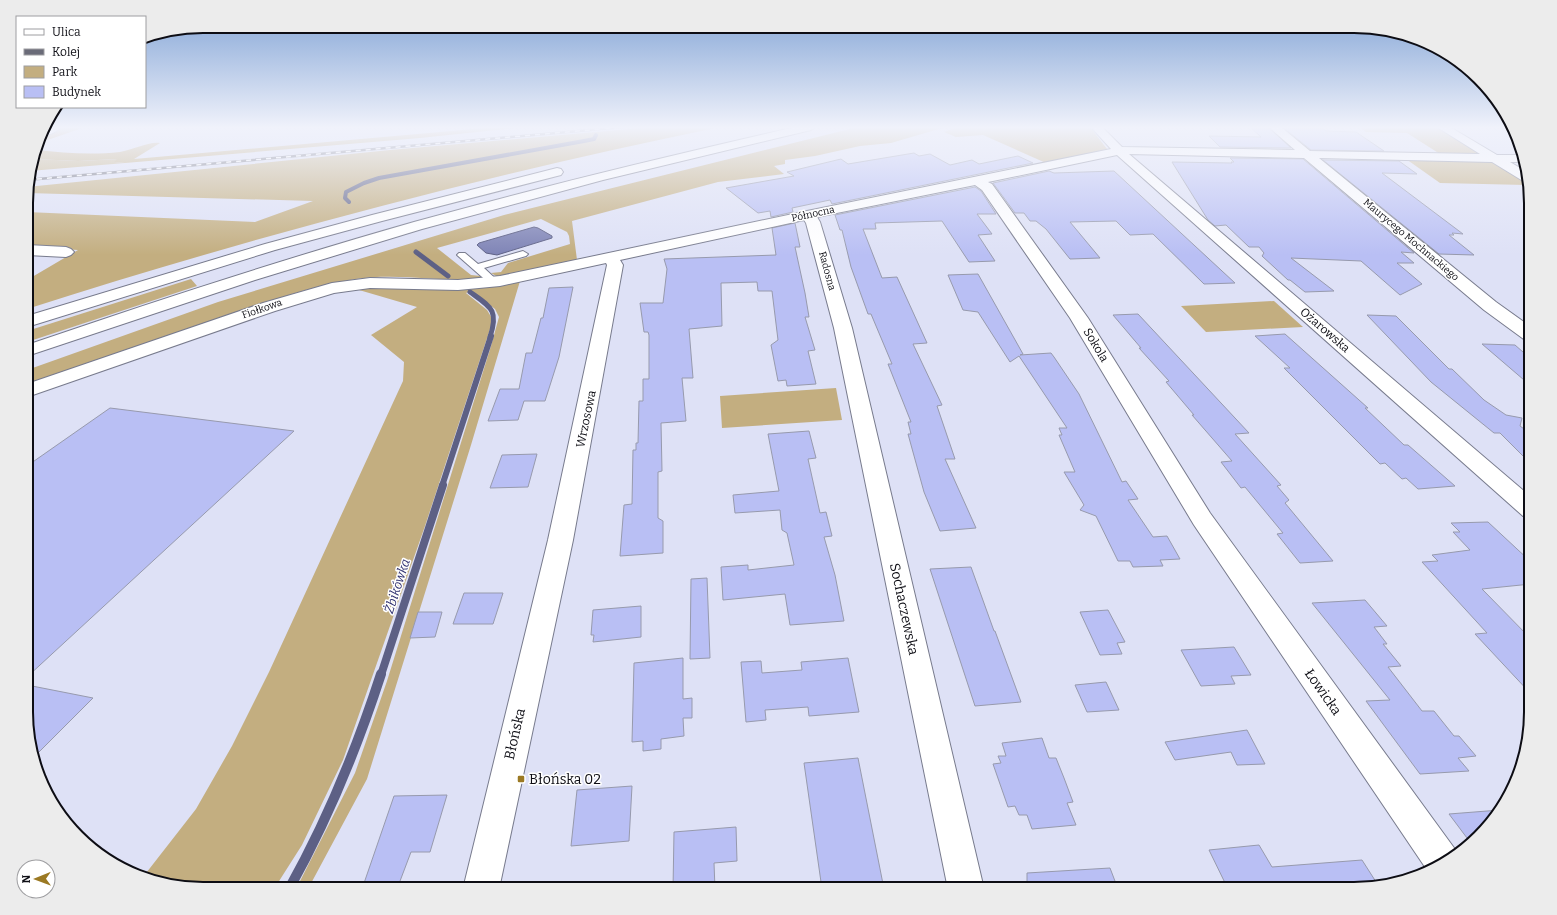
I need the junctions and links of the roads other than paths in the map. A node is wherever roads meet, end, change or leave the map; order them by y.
1 (566, 170) dead end
2 (634, 170) edge
3 (1027, 170) edge
4 (1140, 170) edge
5 (1326, 170) edge
6 (977, 180) junction
7 (807, 215) junction
8 (33, 250) edge
9 (66, 252) dead end
10 (523, 254) dead end
11 (462, 255) dead end
12 (611, 258) junction
13 (476, 267) junction
14 (501, 281) junction
15 (33, 320) edge
16 (843, 328) joint
17 (1524, 331) edge
18 (33, 349) edge
19 (33, 389) edge
20 (1524, 504) edge
21 (1202, 519) joint
22 (552, 580) joint
23 (1440, 858) edge
24 (482, 882) edge
25 (964, 882) edge

1 - 15 main road
2 - 18 main road
3 - 6 main road, Północna
4 - 20 main road, Ożarowska
5 - 17 main road, Maurycego Mochnackiego
6 - 7 main road, Północna
6 - 21 main road, Sokola
7 - 12 main road, Północna
7 - 16 main road, Radosna
8 - 9 main road
10 - 13 lane
11 - 13 lane
12 - 14 main road, Północna
12 - 22 main road, Wrzosowa
13 - 14 lane
14 - 19 main road, Fiołkowa
16 - 25 main road, Sochaczewska
21 - 23 main road, Łowicka
22 - 24 main road, Błońska

